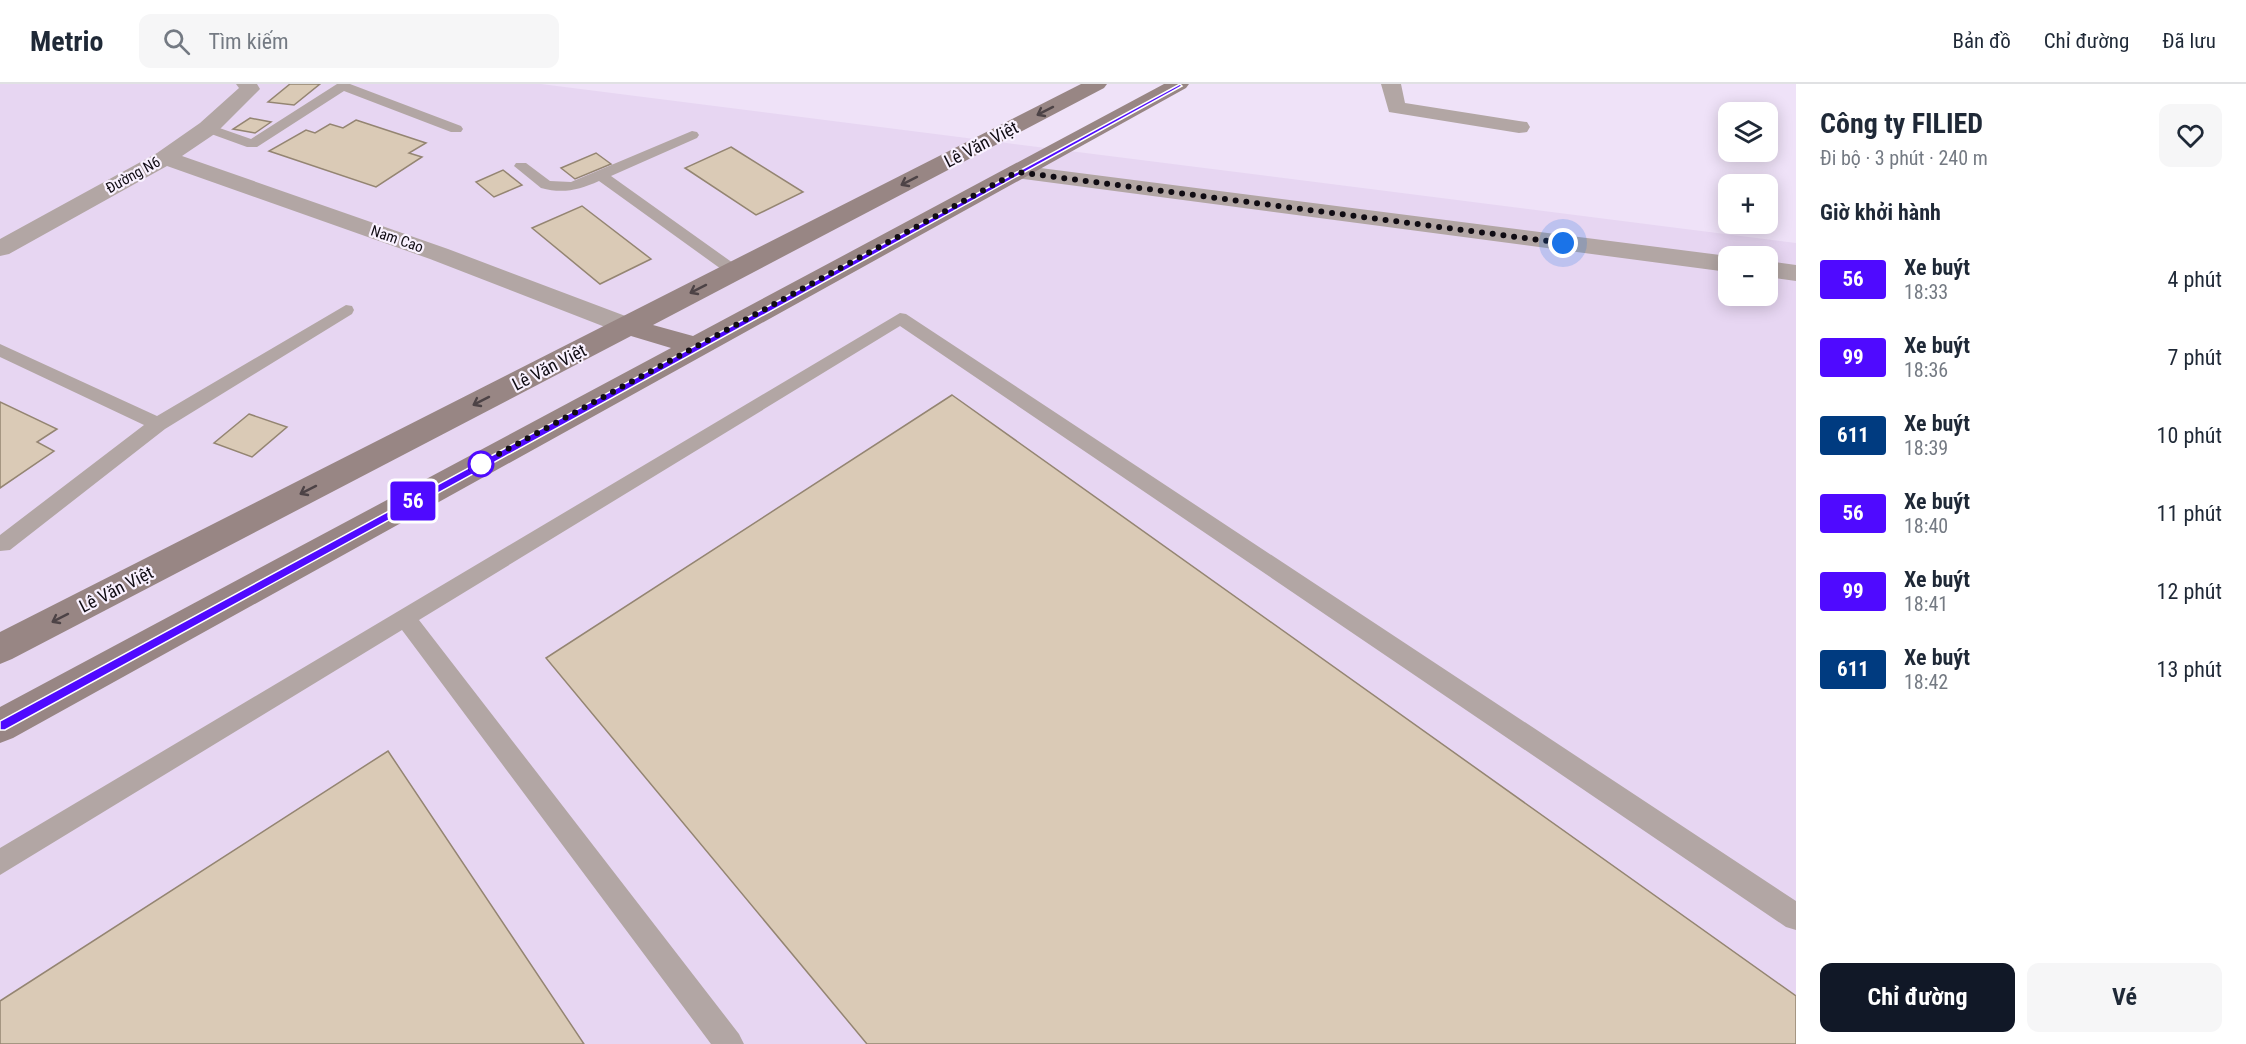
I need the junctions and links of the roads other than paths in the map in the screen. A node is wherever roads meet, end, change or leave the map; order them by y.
1 (246, 84) edge
2 (1097, 84) edge
3 (1179, 84) edge
4 (1391, 84) edge
5 (1519, 127) dead end
6 (208, 128) junction
7 (456, 129) dead end
8 (692, 135) dead end
9 (165, 158) junction
10 (521, 166) dead end
11 (1017, 172) junction
12 (602, 176) junction
13 (0, 249) edge
14 (1718, 263) edge
15 (734, 271) junction
16 (1778, 271) edge
17 (1796, 273) edge
18 (346, 310) dead end
19 (627, 326) junction
20 (697, 346) junction
21 (0, 350) edge
22 (158, 424) junction
23 (3, 544) dead end
24 (405, 618) junction
25 (0, 649) edge
26 (0, 726) edge
27 (0, 862) edge
28 (1796, 917) edge
29 (729, 1044) edge

1 - 6 street, Đường N6
2 -> 15 main road, Lê Văn Việt
3 - 11 main road
4 - 5 street
6 - 7 lane
6 - 9 street, Đường N6
8 - 12 lane
9 - 13 street, Đường N6
9 - 19 street, Nam Cao
10 - 12 lane
11 - 14 street
11 - 20 main road
12 - 15 lane
15 -> 19 main road, Lê Văn Việt
16 - 17 street
18 - 22 lane
19 - 20 main road
19 -> 25 main road, Lê Văn Việt
20 - 26 main road
21 - 22 lane
22 - 23 lane
24 - 27 lane
24 - 28 lane
24 - 29 lane

